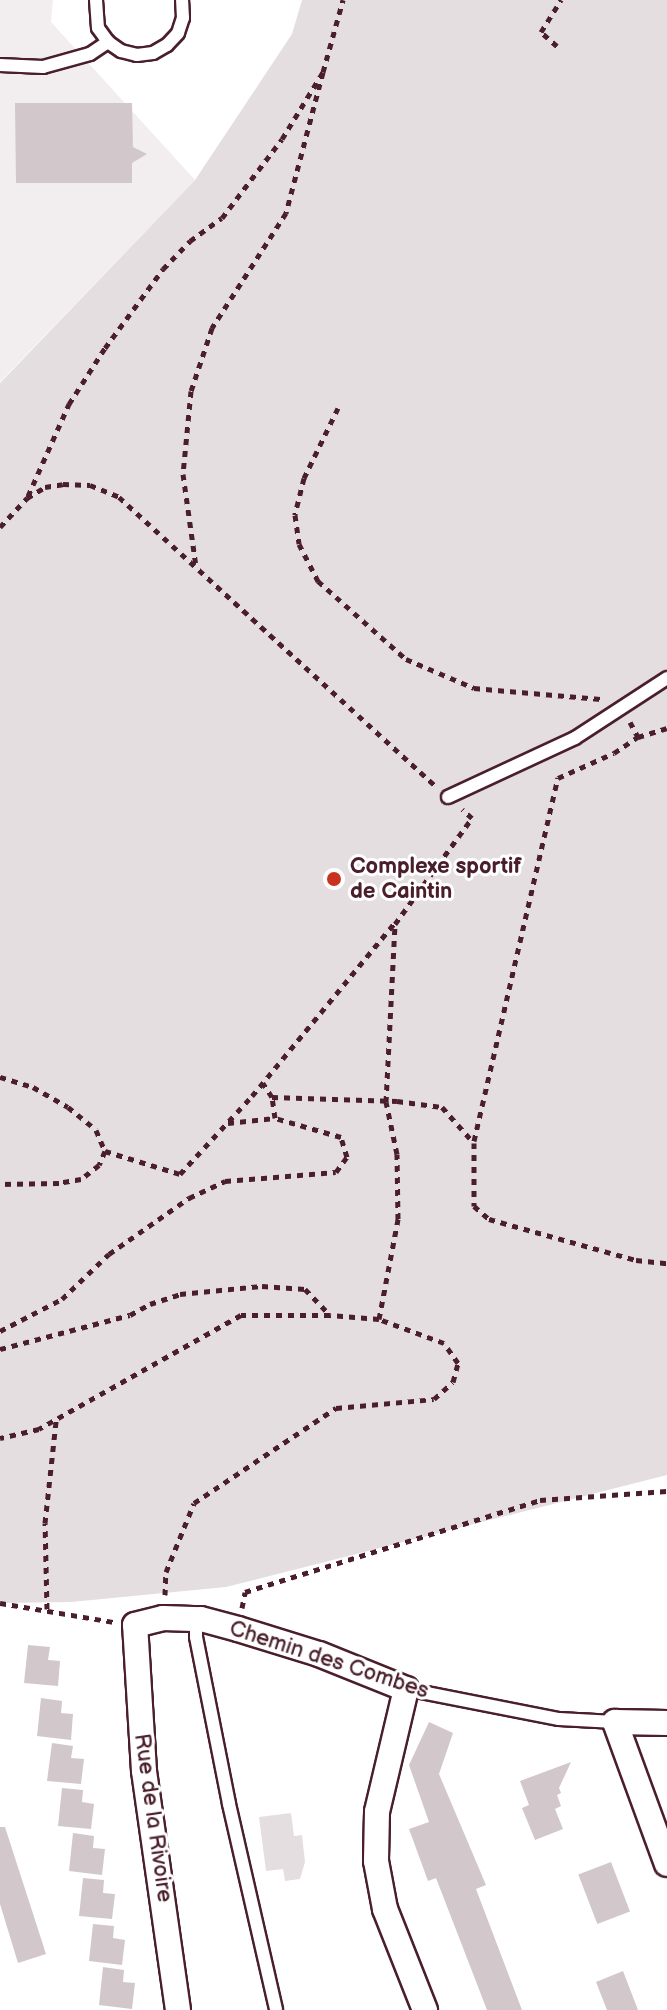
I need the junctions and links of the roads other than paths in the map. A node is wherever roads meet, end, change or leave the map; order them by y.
1 (96, 0) edge
2 (182, 0) edge
3 (108, 42) junction
4 (0, 65) edge
5 (667, 678) edge
6 (448, 797) road end
7 (196, 1619) junction
8 (135, 1625) joint
9 (406, 1689) junction
10 (615, 1722) junction
11 (667, 1723) edge
12 (667, 1864) edge
13 (178, 2010) edge
14 (276, 2010) edge
15 (425, 2010) edge

1 - 3 lane
2 - 3 lane
3 - 4 lane
5 - 6 lane
7 - 8 street, Chemin des Combes
7 - 9 street, Chemin des Combes
7 - 14 lane
8 - 13 street, Rue de la Rivoire
9 - 10 lane, Chemin des Combes
9 - 15 street
10 - 11 street, Chemin des Combes
10 - 12 street

